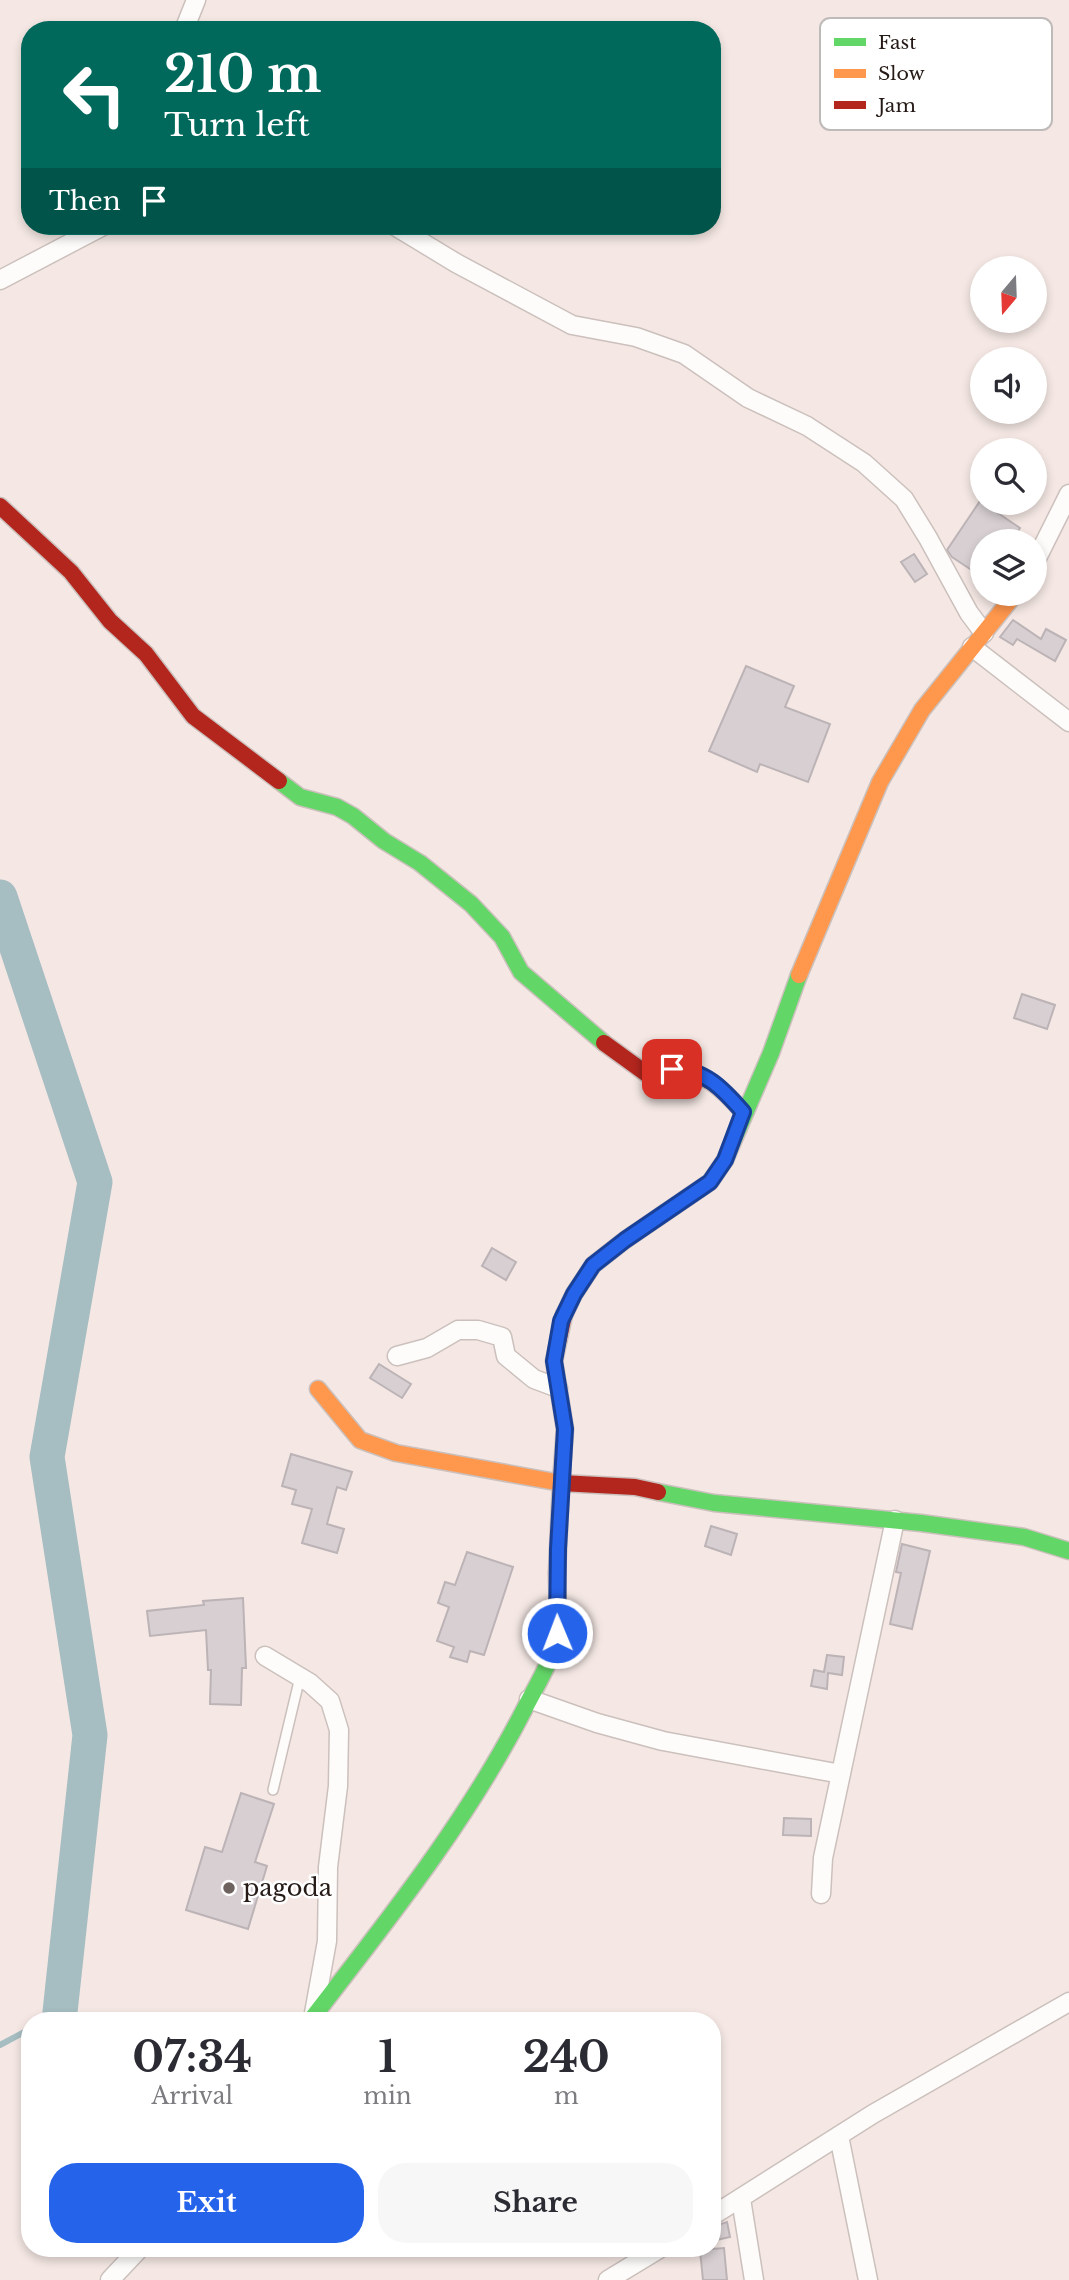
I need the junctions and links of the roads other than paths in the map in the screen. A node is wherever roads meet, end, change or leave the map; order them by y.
1 (196, 0) edge
2 (188, 21) edge
3 (86, 235) edge
4 (410, 235) edge
5 (0, 280) edge
6 (1069, 494) edge
7 (0, 506) edge
8 (1047, 538) edge
9 (1005, 606) edge
10 (978, 640) junction
11 (1069, 722) edge
12 (743, 1112) junction
13 (397, 1356) dead end
14 (558, 1388) junction
15 (318, 1389) dead end
16 (561, 1483) junction
17 (895, 1520) junction
18 (1069, 1551) edge
19 (265, 1657) dead end
20 (300, 1677) junction
21 (529, 1699) junction
22 (841, 1774) junction
23 (273, 1790) dead end
24 (821, 1894) dead end
25 (1069, 2002) edge
26 (313, 2012) edge
27 (317, 2012) edge
28 (839, 2136) junction
29 (741, 2199) junction
30 (721, 2211) edge
31 (132, 2257) edge
32 (646, 2257) edge
33 (110, 2280) edge
34 (608, 2280) edge
35 (754, 2280) edge
36 (868, 2280) edge

1 - 2 street
3 - 5 street
4 - 10 street
6 - 8 street
7 - 12 street
9 - 10 street
10 - 11 street
10 - 12 street
12 - 14 street
13 - 14 street
14 - 16 street
15 - 16 street
16 - 17 street
16 - 21 street
17 - 18 street
17 - 22 street
19 - 20 street
20 - 23 lane
20 - 26 street
21 - 22 street
21 - 27 street
22 - 24 street
25 - 28 street
28 - 29 street
28 - 36 street
29 - 30 street
29 - 35 street
31 - 33 street
32 - 34 street

